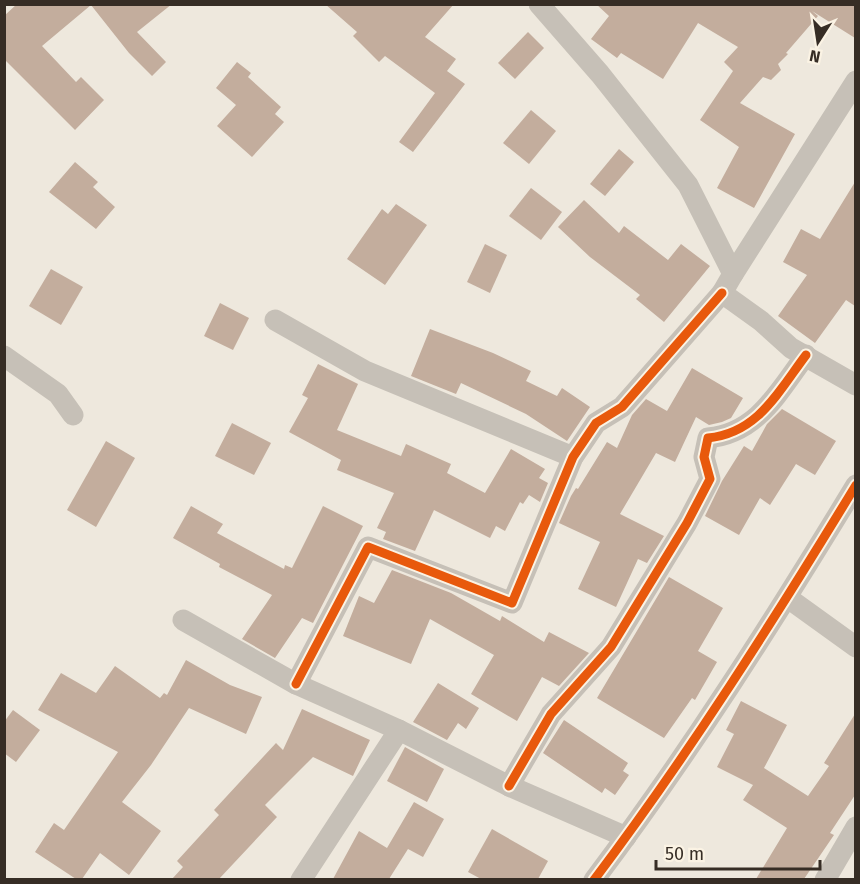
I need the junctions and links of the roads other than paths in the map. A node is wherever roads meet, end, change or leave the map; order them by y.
1 (539, 4) edge
2 (855, 81) edge
3 (733, 274) junction
4 (722, 293) junction
5 (275, 320) dead end
6 (806, 355) junction
7 (4, 356) edge
8 (855, 385) edge
9 (73, 415) dead end
10 (573, 457) junction
11 (855, 485) edge
12 (788, 598) junction
13 (183, 620) dead end
14 (855, 647) edge
15 (296, 684) junction
16 (399, 730) junction
17 (508, 786) junction
18 (855, 827) edge
19 (626, 837) junction
20 (301, 879) edge
21 (594, 879) edge
22 (825, 879) edge

1 - 3 street
2 - 3 street
3 - 4 street
4 - 6 street
4 - 10 street
5 - 10 street
6 - 8 street
6 - 17 street
7 - 9 street
10 - 15 street
11 - 12 street
12 - 14 street
12 - 19 street
13 - 15 street
15 - 16 street
16 - 17 street
16 - 20 street
17 - 19 street
18 - 22 street
19 - 21 street

